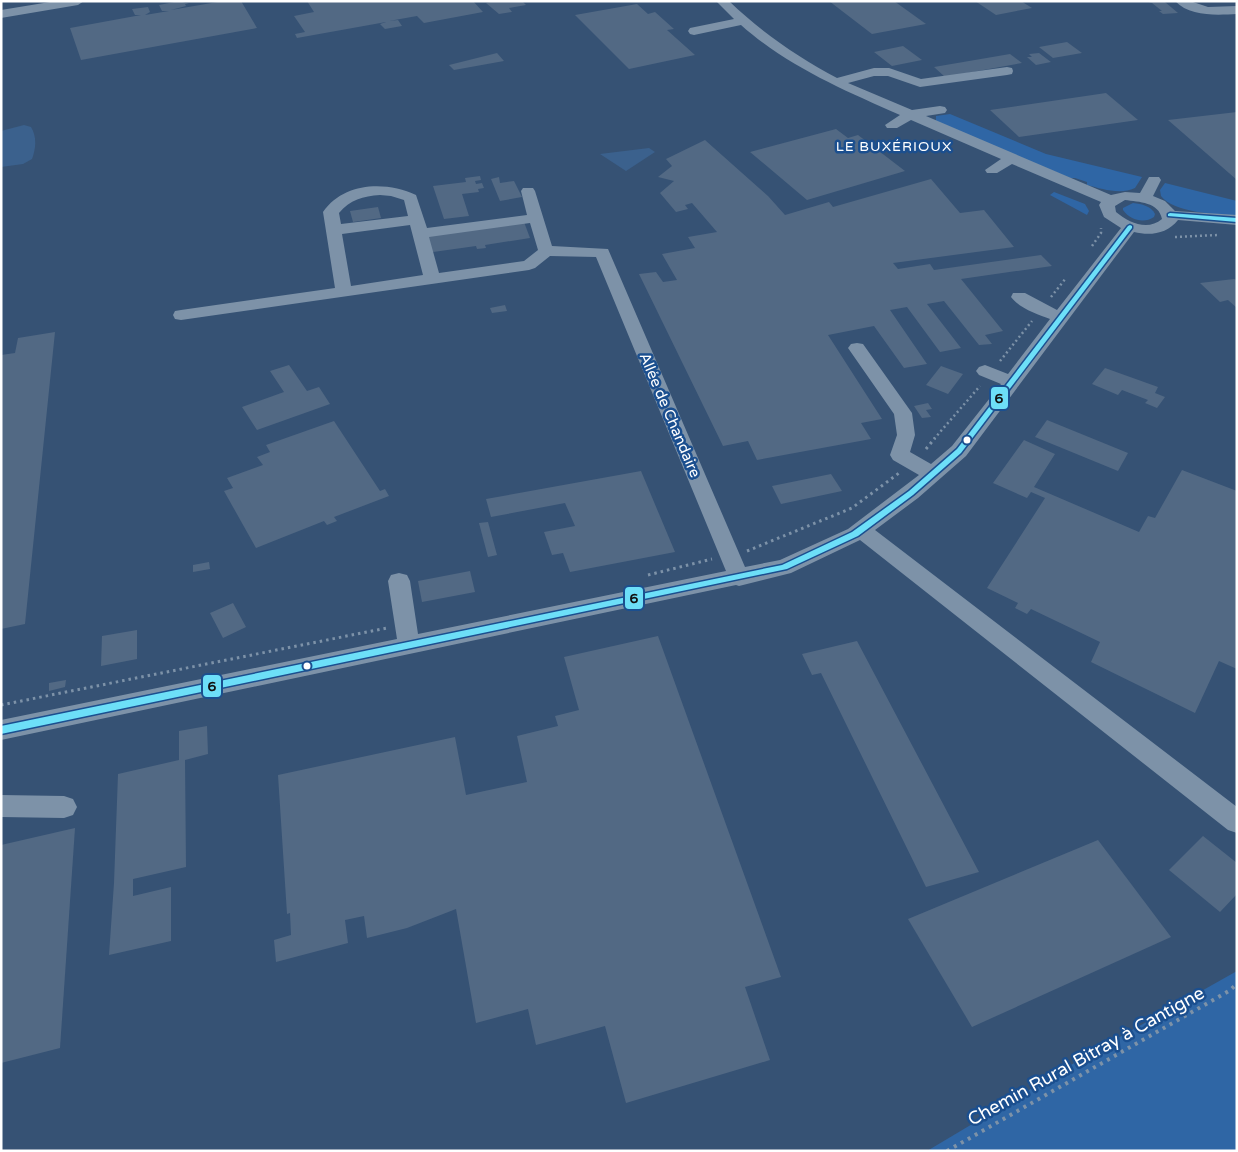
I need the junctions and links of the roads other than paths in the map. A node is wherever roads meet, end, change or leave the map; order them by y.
1 (78, 1) edge
2 (722, 1) edge
3 (1181, 1) edge
4 (1237, 10) edge
5 (1, 14) edge
6 (742, 21) junction
7 (694, 31) dead end
8 (808, 67) junction
9 (1007, 71) dead end
10 (793, 72) dead end
11 (838, 83) junction
12 (940, 110) dead end
13 (909, 115) junction
14 (892, 125) dead end
15 (1012, 158) junction
16 (992, 170) dead end
17 (1154, 180) dead end
18 (528, 191) dead end
19 (1145, 198) junction
20 (1111, 201) junction
21 (1170, 215) junction
22 (536, 218) junction
23 (1237, 220) edge
24 (419, 226) junction
25 (1130, 227) junction
26 (334, 230) junction
27 (546, 251) junction
28 (432, 279) junction
29 (344, 291) junction
30 (1019, 296) dead end
31 (181, 315) dead end
32 (1062, 318) junction
33 (857, 348) dead end
34 (987, 372) road end
35 (1012, 382) junction
36 (933, 474) junction
37 (860, 530) junction
38 (739, 578) junction
39 (399, 581) dead end
40 (409, 646) junction
41 (1, 730) edge
42 (1, 806) edge
43 (64, 807) dead end
44 (1237, 822) edge

1 - 5 street
2 - 6 street
3 - 4 street
6 - 7 street
6 - 8 street
8 - 10 street
8 - 11 street
9 - 11 street
11 - 13 street
12 - 13 street
13 - 14 street
13 - 15 street
15 - 16 street
15 - 20 street
17 - 19 street
18 - 22 street
19 - 20 street
19 - 21 street
20 - 25 street
21 - 23 street
21 - 25 street
22 - 24 street
22 - 27 street
24 - 26 street
24 - 26 street
24 - 28 street
25 - 32 street
26 - 29 street
27 - 28 street
27 - 38 street, Allée de Chandaire
28 - 29 street
29 - 31 street
30 - 32 street
32 - 35 street
33 - 36 street
34 - 35 street
35 - 36 street
36 - 37 street
37 - 38 street
37 - 44 street
38 - 40 street
39 - 40 street
40 - 41 street
42 - 43 street

